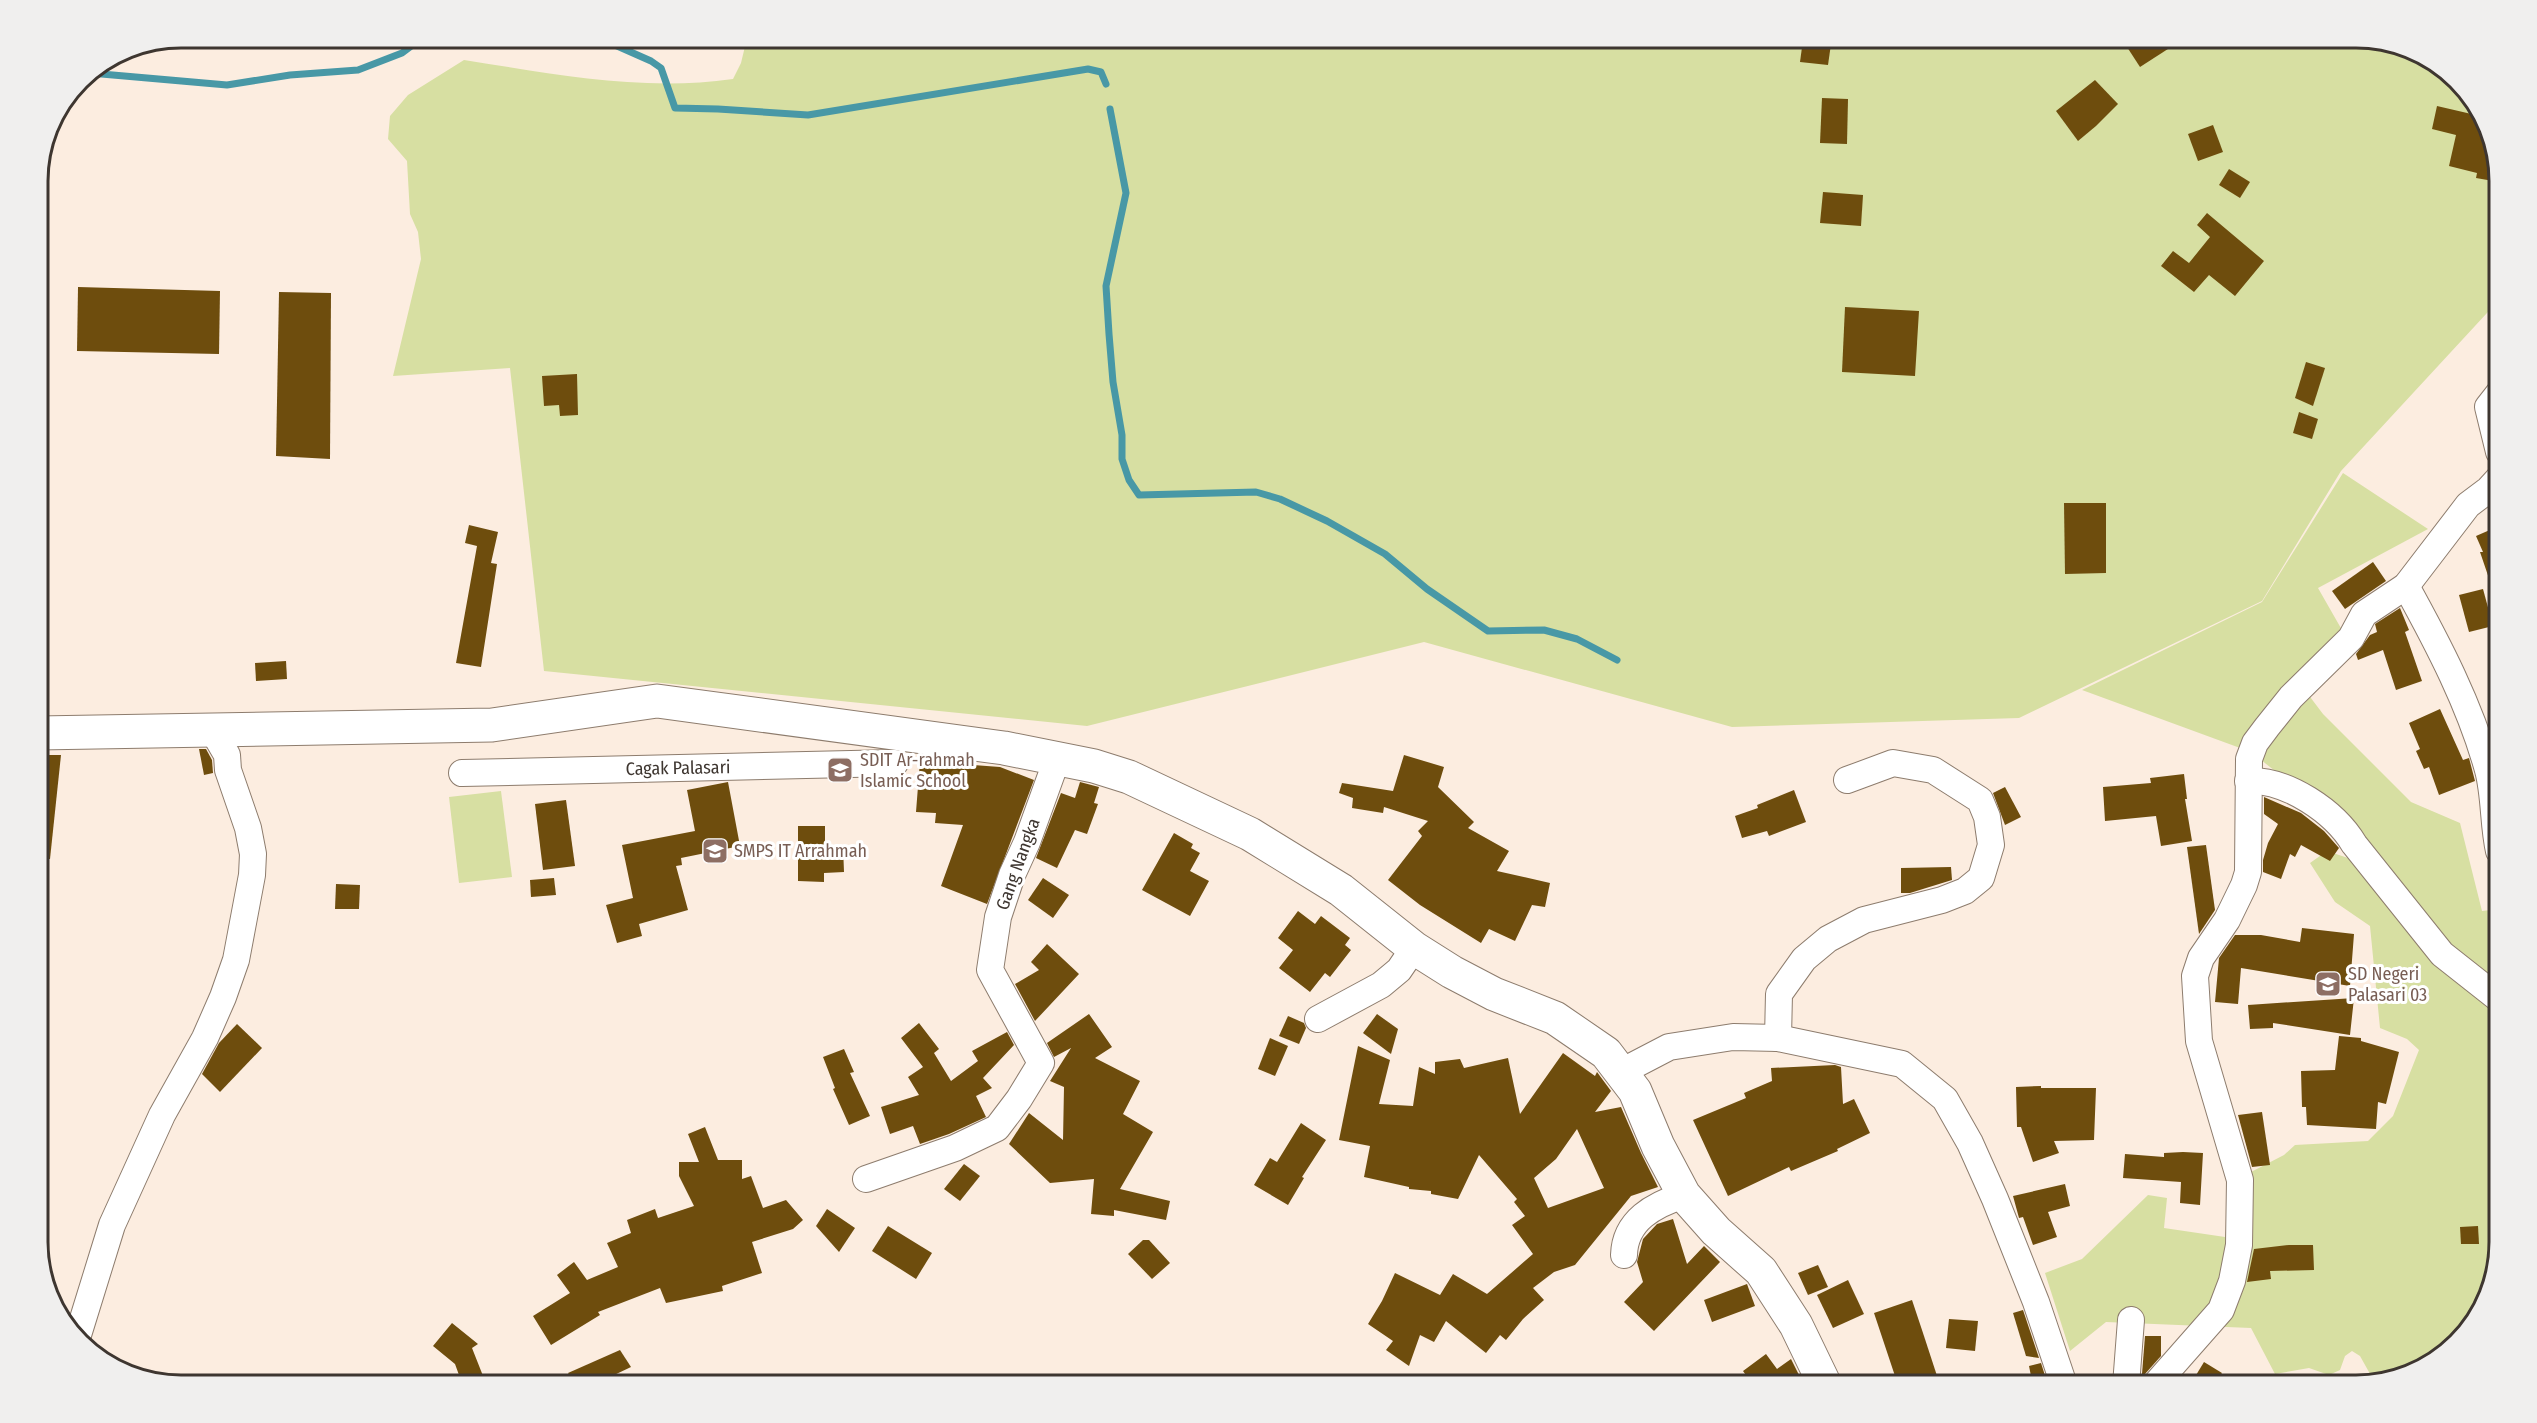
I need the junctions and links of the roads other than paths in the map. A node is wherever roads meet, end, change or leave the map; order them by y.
1 (2489, 489) edge
2 (2406, 586) junction
3 (213, 731) junction
4 (48, 733) edge
5 (1056, 759) junction
6 (895, 763) dead end
7 (462, 773) dead end
8 (1847, 780) dead end
9 (2248, 781) junction
10 (2489, 781) edge
11 (1414, 948) junction
12 (2489, 991) edge
13 (1318, 1019) dead end
14 (1778, 1038) junction
15 (1621, 1072) junction
16 (866, 1179) dead end
17 (1684, 1194) junction
18 (1624, 1255) dead end
19 (2131, 1320) dead end
20 (80, 1328) edge
21 (1820, 1375) edge
22 (2060, 1375) edge
23 (2127, 1375) edge
24 (2165, 1375) edge

1 - 2 street
2 - 9 street
2 - 10 street
3 - 4 main road
3 - 5 main road
3 - 20 street
5 - 11 main road
5 - 16 street, Gang Nangka
6 - 7 street, Cagak Palasari
8 - 14 street
9 - 12 street
9 - 24 street
11 - 13 street
11 - 15 main road
14 - 15 street
14 - 22 street
15 - 17 main road
17 - 18 street
17 - 21 main road
19 - 23 street

